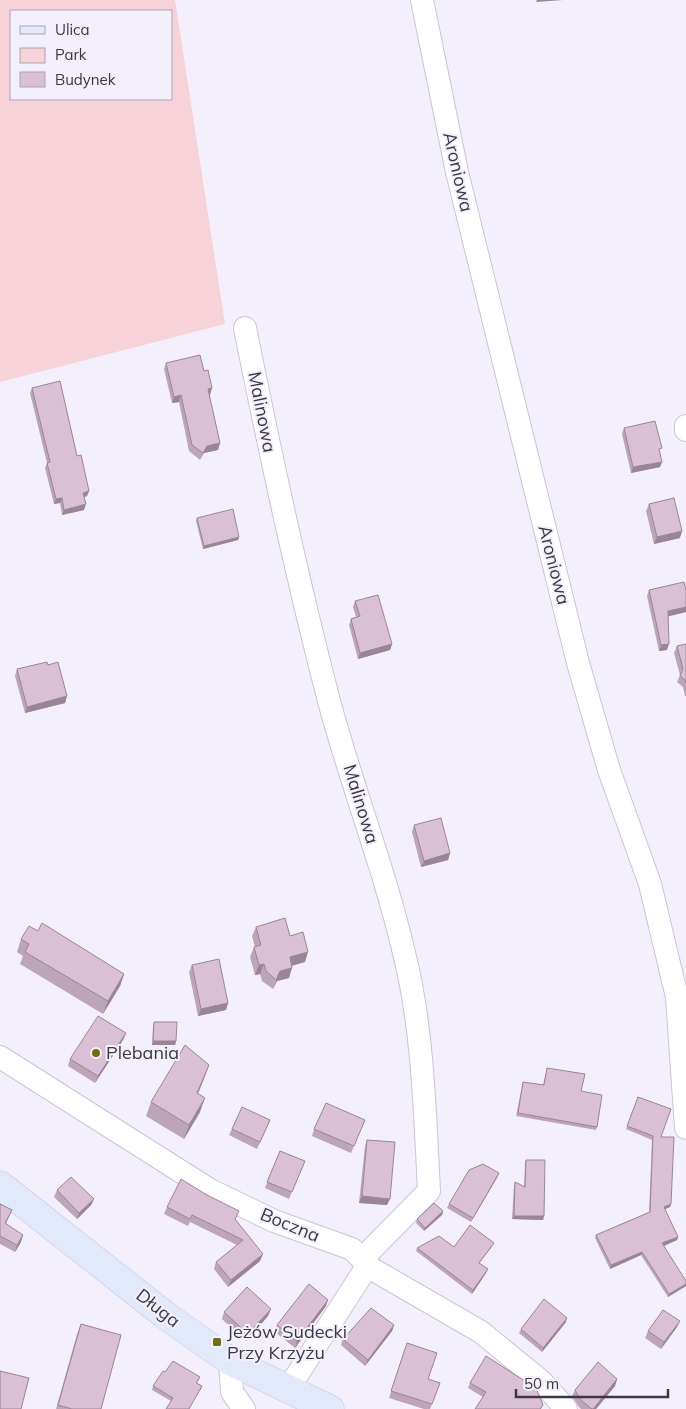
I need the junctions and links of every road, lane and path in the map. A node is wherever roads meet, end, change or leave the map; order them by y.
1 (422, 0) edge
2 (245, 328) dead end
3 (686, 426) edge
4 (686, 430) edge
5 (0, 1057) edge
6 (686, 1128) edge
7 (0, 1185) edge
8 (365, 1262) junction
9 (230, 1360) junction
10 (288, 1389) junction
11 (244, 1409) edge
12 (330, 1409) edge
13 (566, 1409) edge

1 - 6 street, Aroniowa
2 - 8 street, Malinowa
3 - 4 street
5 - 8 street, Boczna
7 - 9 street, Długa
8 - 10 street, Malinowa
8 - 13 street, Boczna
9 - 10 street, Długa
9 - 11 street
10 - 12 street, Długa

